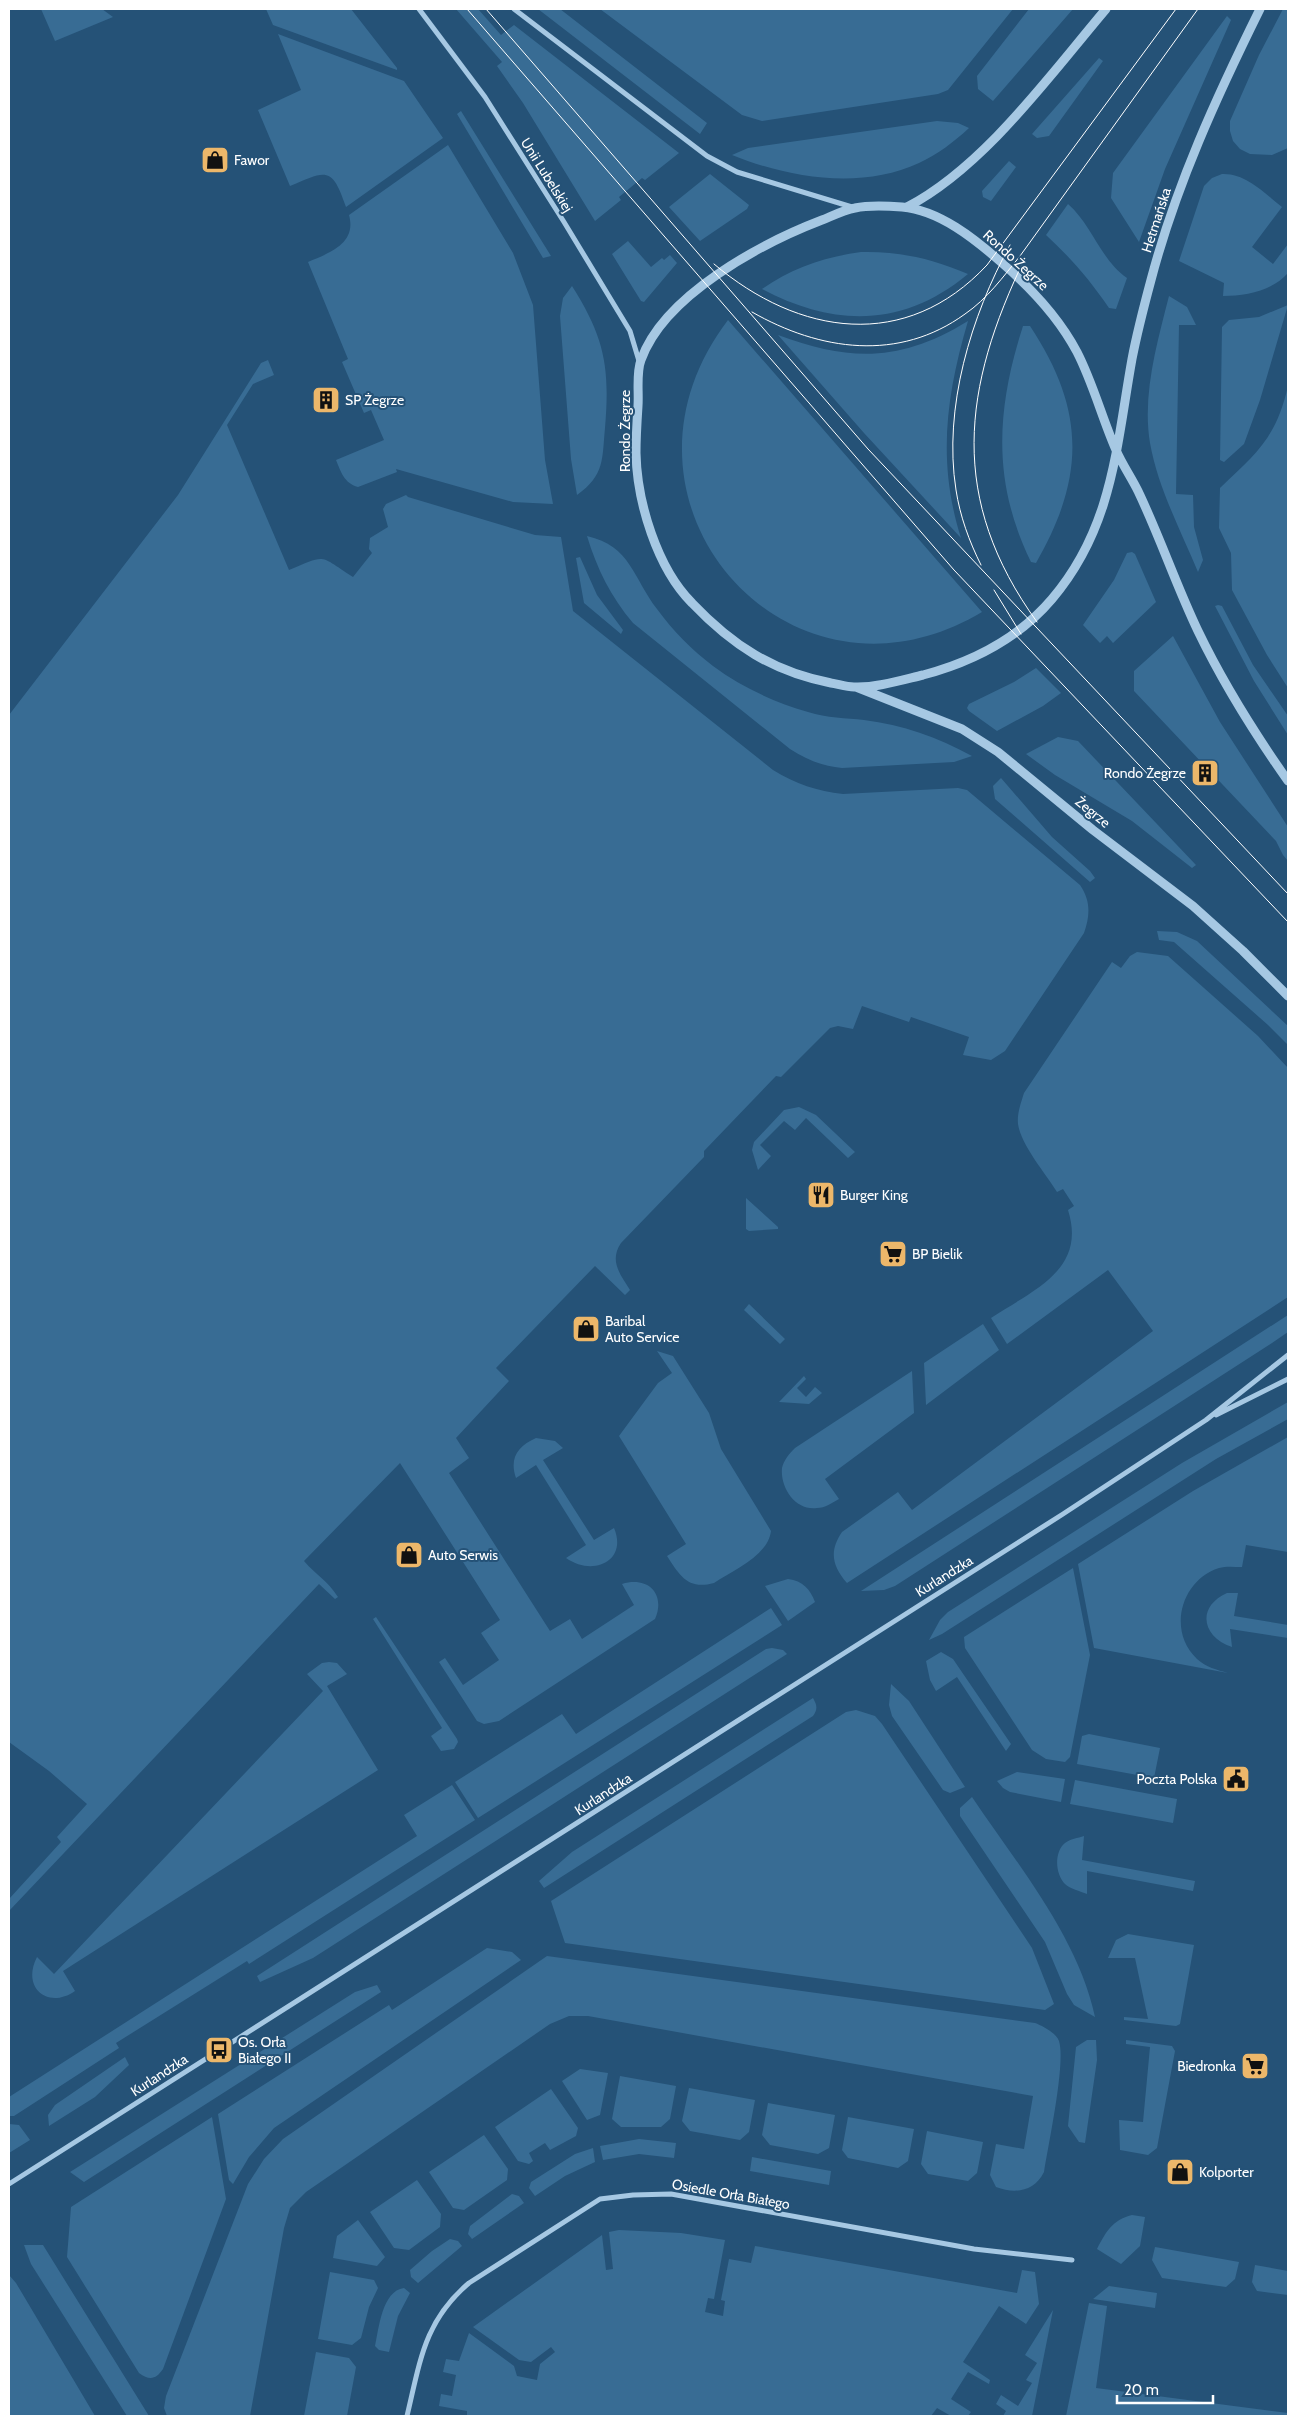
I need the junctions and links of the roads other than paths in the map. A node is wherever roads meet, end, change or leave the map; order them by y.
1 (419, 9) edge
2 (514, 9) edge
3 (1106, 9) edge
4 (1260, 9) edge
5 (907, 207) junction
6 (855, 208) junction
7 (640, 362) junction
8 (1117, 454) junction
9 (856, 687) junction
10 (1288, 781) edge
11 (1288, 996) edge
12 (1288, 1355) edge
13 (1288, 1379) edge
14 (1206, 1420) junction
15 (9, 2184) edge
16 (1072, 2260) dead end
17 (407, 2416) edge

1 - 7 street, Unii Lubelskiej
2 - 6 street
3 - 5 street
4 - 8 street, Hetmańska
5 - 6 street, Rondo Żegrze
5 - 8 street, Rondo Żegrze
6 - 7 street, Rondo Żegrze
7 - 9 street, Rondo Żegrze
8 - 9 street, Rondo Żegrze
8 - 10 street
9 - 11 street, Żegrze
12 - 14 street, Kurlandzka
13 - 14 street, Kurlandzka
14 - 15 street, Kurlandzka
16 - 17 street, Osiedle Orła Białego

